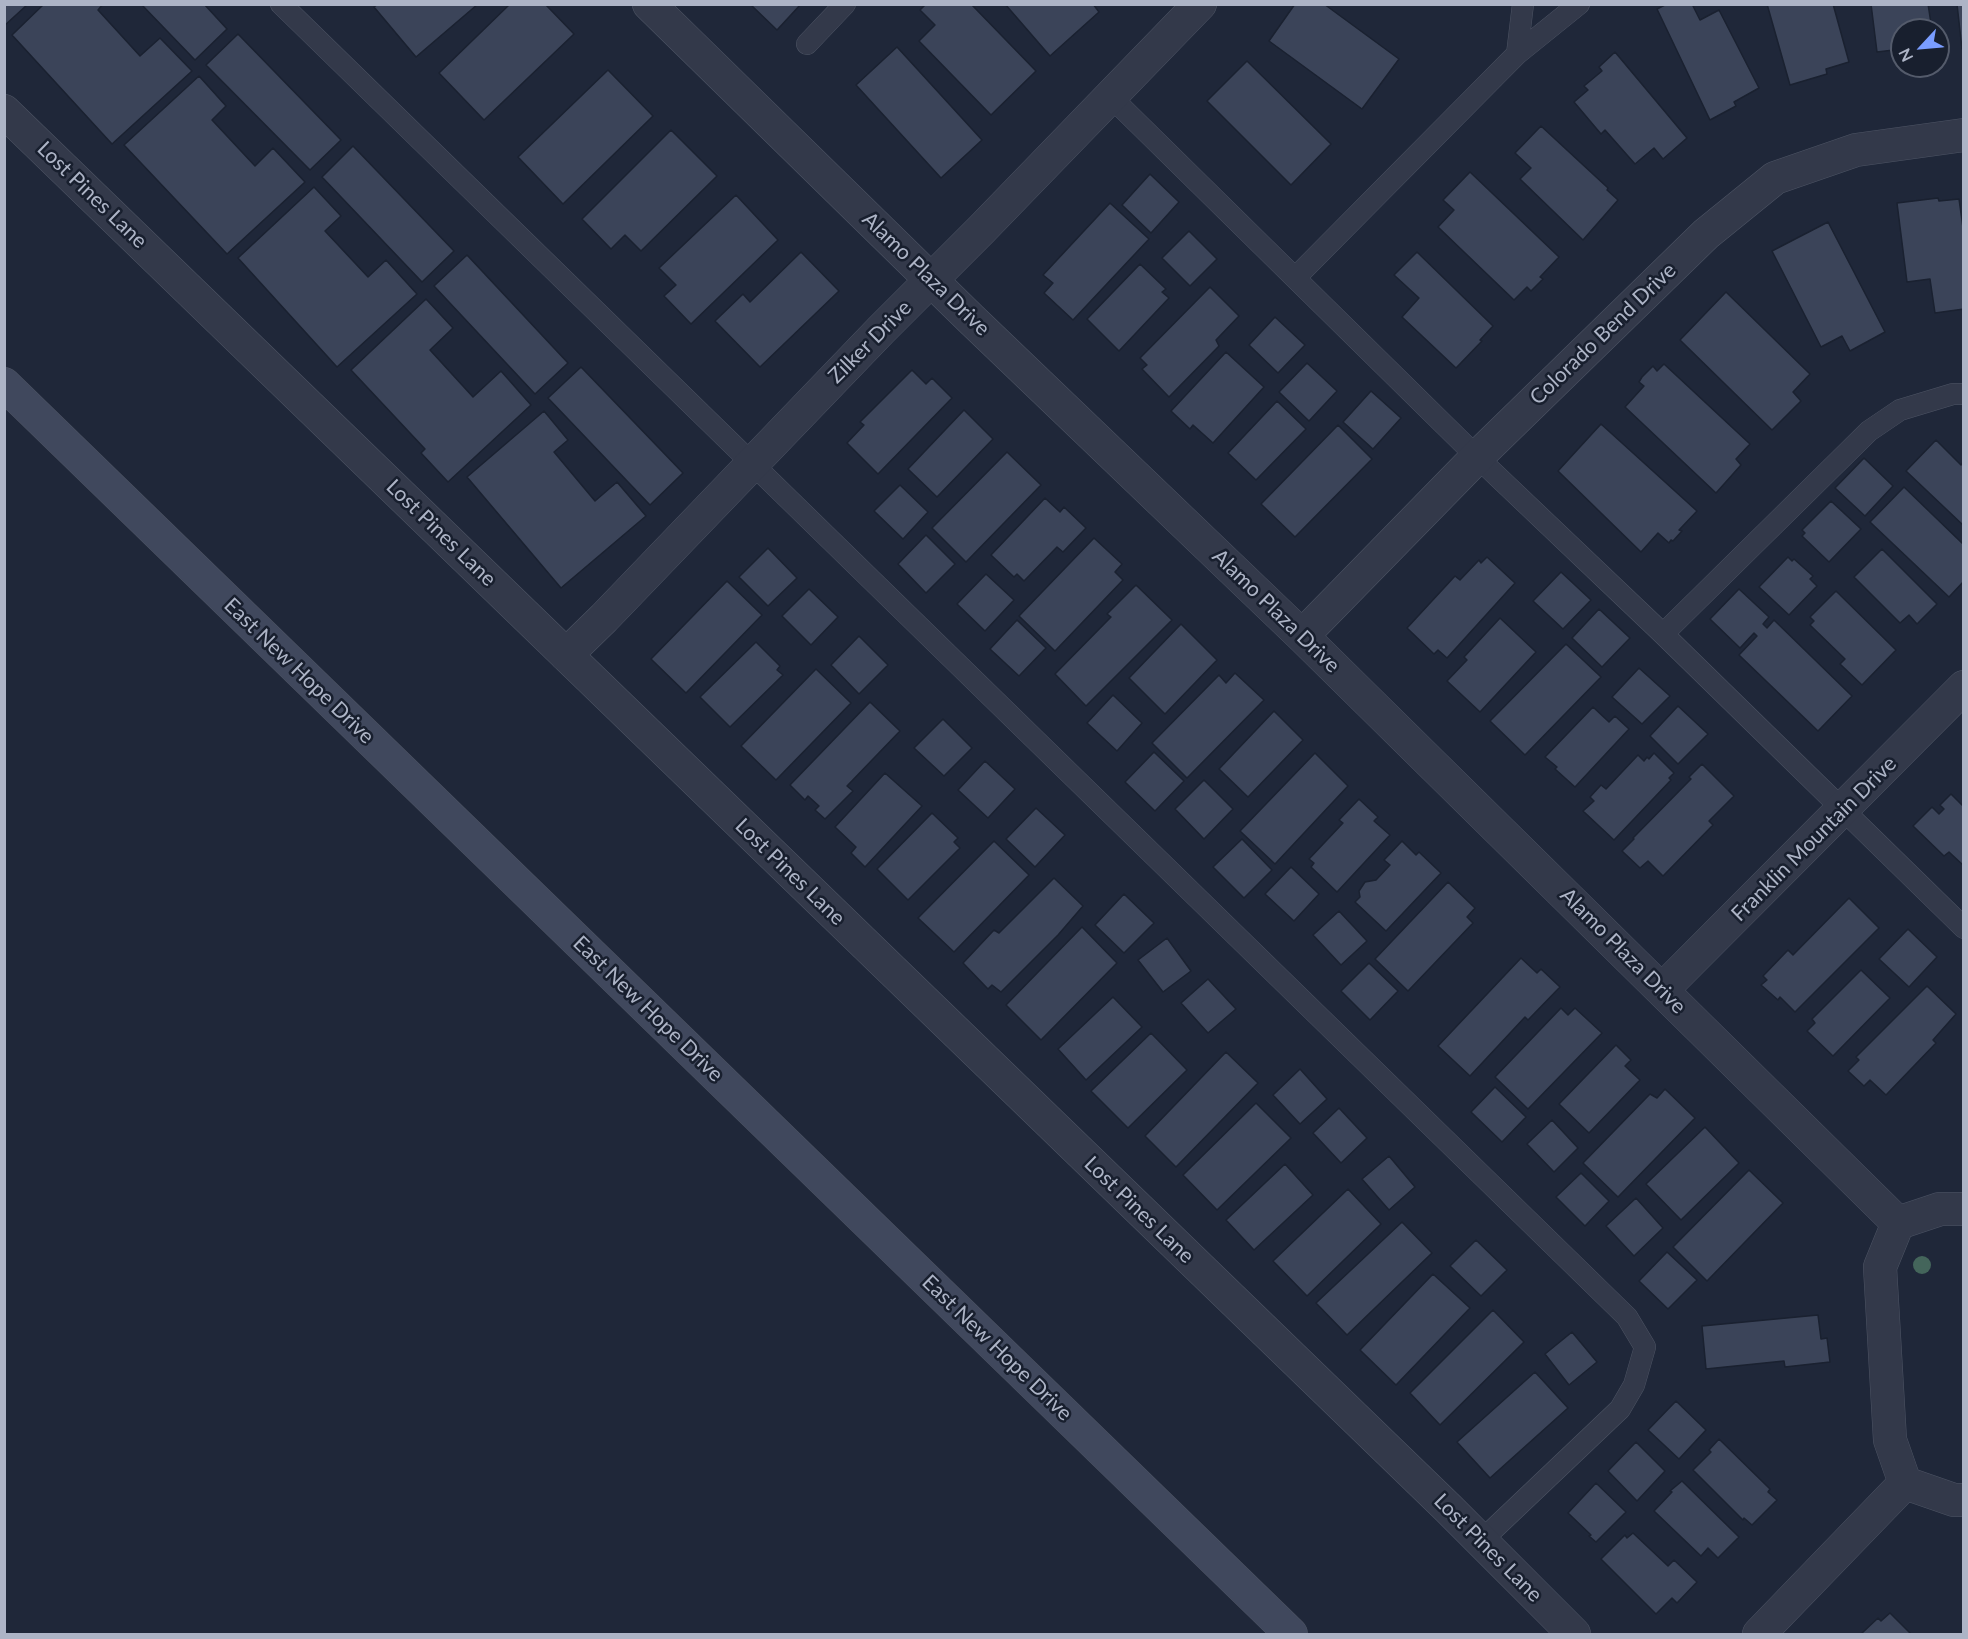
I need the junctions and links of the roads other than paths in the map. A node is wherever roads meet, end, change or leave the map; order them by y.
1 (281, 4) edge
2 (649, 4) edge
3 (844, 4) edge
4 (1200, 4) edge
5 (1523, 4) edge
6 (1579, 4) edge
7 (807, 44) dead end
8 (1517, 54) junction
9 (1110, 96) junction
10 (4, 111) edge
11 (1964, 135) edge
12 (1295, 278) junction
13 (932, 280) junction
14 (4, 384) edge
15 (1964, 394) edge
16 (1478, 457) junction
17 (752, 464) junction
18 (1663, 634) junction
19 (1302, 636) junction
20 (567, 655) junction
21 (1964, 687) edge
22 (1844, 809) junction
23 (1964, 928) edge
24 (1662, 990) junction
25 (1964, 1209) edge
26 (1898, 1223) junction
27 (1905, 1483) junction
28 (1964, 1500) edge
29 (1481, 1541) junction
30 (1292, 1635) edge
31 (1574, 1635) edge
32 (1759, 1635) edge

1 - 17 lane
2 - 13 street, Alamo Plaza Drive
3 - 7 lane
4 - 9 street, Zilker Drive
5 - 8 lane
6 - 8 lane
8 - 12 lane
9 - 12 lane
9 - 13 street, Zilker Drive
10 - 20 street, Lost Pines Lane
11 - 16 street, Colorado Bend Drive
12 - 16 lane
13 - 17 street, Zilker Drive
13 - 19 street, Alamo Plaza Drive
14 - 30 main road, East New Hope Drive
15 - 18 lane
16 - 18 lane
16 - 19 street, Colorado Bend Drive
17 - 20 street, Zilker Drive
17 - 29 lane
18 - 22 lane
19 - 24 street, Alamo Plaza Drive
20 - 29 street, Lost Pines Lane
21 - 22 street, Franklin Mountain Drive
22 - 23 lane
22 - 24 street, Franklin Mountain Drive
24 - 26 street, Alamo Plaza Drive
25 - 26 street
26 - 27 street
27 - 28 street
27 - 32 street
29 - 31 street, Lost Pines Lane

